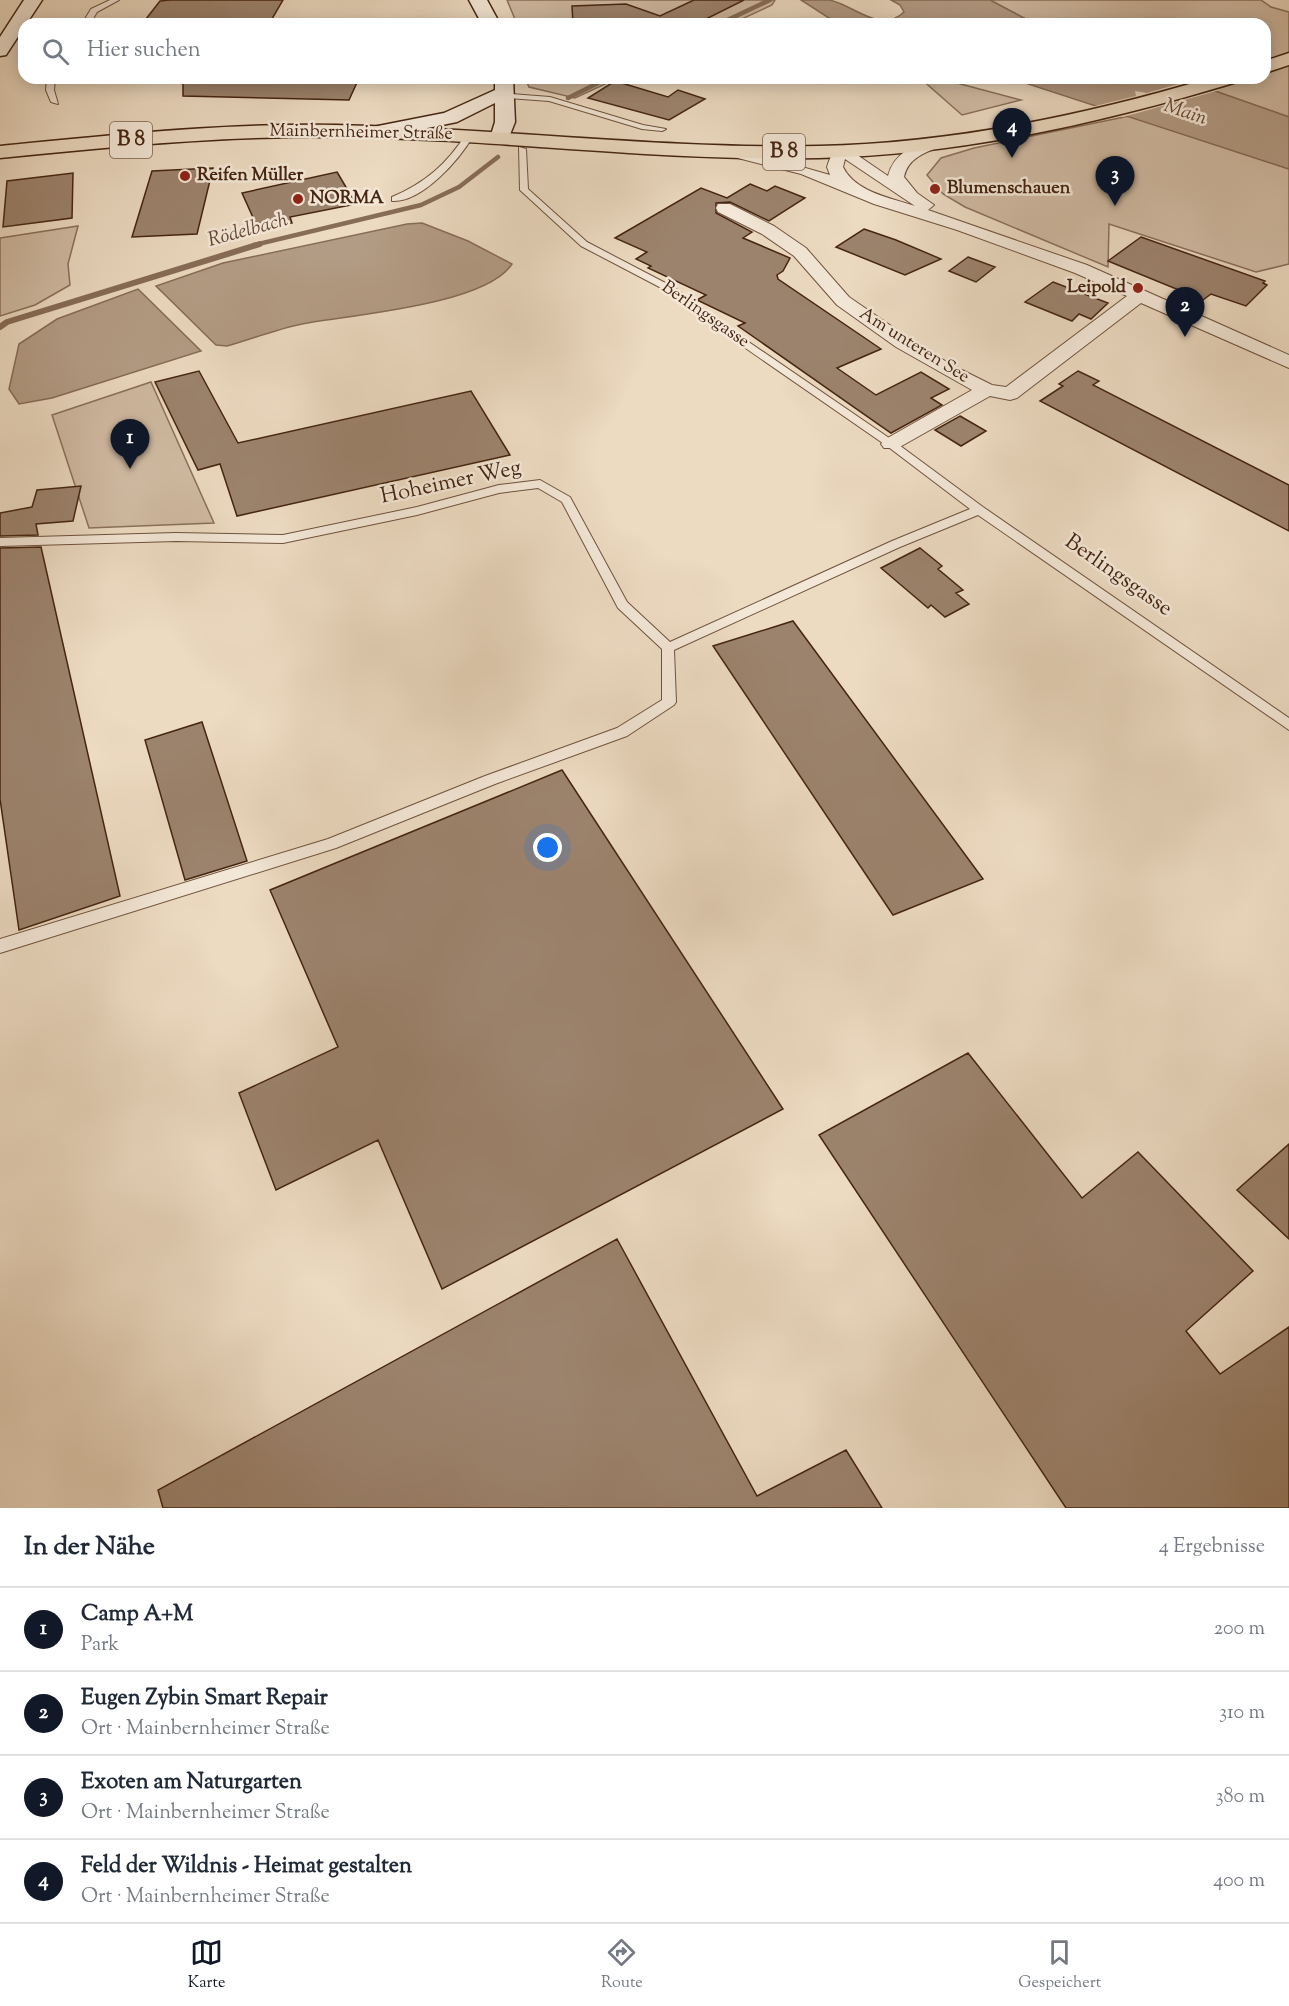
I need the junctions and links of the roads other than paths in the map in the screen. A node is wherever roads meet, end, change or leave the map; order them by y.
1 (115, 0) edge
2 (477, 0) edge
3 (488, 0) edge
4 (35, 2) edge
5 (24, 18) edge
6 (90, 18) edge
7 (488, 18) edge
8 (496, 18) edge
9 (18, 26) edge
10 (0, 51) edge
11 (1289, 59) edge
12 (1271, 65) edge
13 (50, 84) edge
14 (1210, 84) edge
15 (502, 89) edge
16 (55, 102) dead end
17 (662, 129) dead end
18 (378, 132) junction
19 (469, 136) junction
20 (500, 138) junction
21 (937, 143) junction
22 (522, 149) dead end
23 (723, 150) junction
24 (844, 151) junction
25 (0, 152) edge
26 (853, 189) junction
27 (909, 193) junction
28 (395, 199) dead end
29 (724, 208) dead end
30 (963, 226) junction
31 (1141, 294) junction
32 (1289, 362) edge
33 (987, 390) junction
34 (891, 444) junction
35 (979, 510) junction
36 (0, 542) edge
37 (668, 648) junction
38 (1289, 725) edge
39 (0, 946) edge

1 - 6 lane
2 - 7 main road
3 - 8 main road
4 - 5 main road
9 - 10 main road
11 - 12 main road
13 - 16 lane
14 - 21 main road, Mainbernheimer Straße / B 8
15 - 17 lane
15 - 18 main road
15 - 19 main road
15 - 20 main road
18 - 19 main road, Mainbernheimer Straße / B 8
18 - 25 main road, Mainbernheimer Straße / B 8
19 - 20 main road, Mainbernheimer Straße / B 8
19 - 28 lane
20 - 23 main road, Mainbernheimer Straße / B 8
21 - 24 main road, Mainbernheimer Straße / B 8
21 - 27 street, Mainbernheimer Straße
22 - 34 lane, Berlingsgasse
23 - 24 main road, Mainbernheimer Straße / B 8
23 - 26 street, Mainbernheimer Straße
24 - 26 street
24 - 27 street, Mainbernheimer Straße
26 - 30 street, Mainbernheimer Straße
27 - 30 street, Mainbernheimer Straße
29 - 33 street, Am unteren See
30 - 31 street, Mainbernheimer Straße
31 - 32 street, Mainbernheimer Straße
31 - 33 street, Am unteren See
33 - 34 street
34 - 35 lane, Berlingsgasse
35 - 37 lane
35 - 38 lane, Berlingsgasse
36 - 37 lane, Hoheimer Weg
37 - 39 lane

